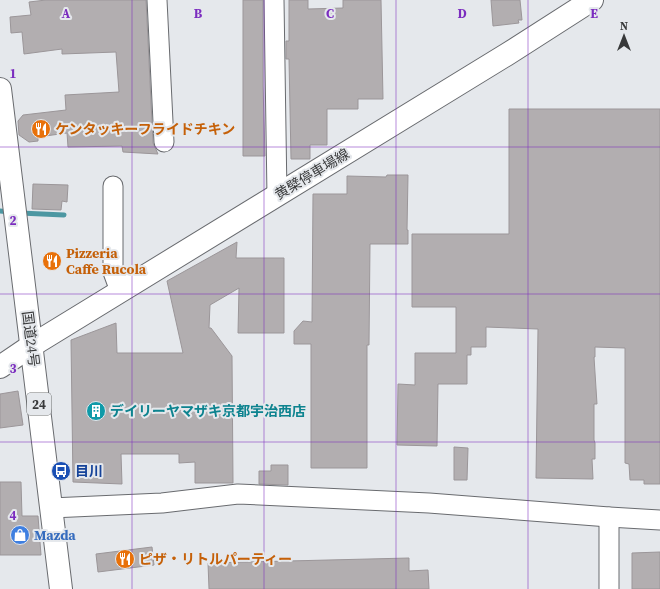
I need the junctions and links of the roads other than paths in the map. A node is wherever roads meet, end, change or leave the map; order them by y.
1 (157, 0) edge
2 (274, 0) edge
3 (592, 0) edge
4 (0, 89) edge
5 (164, 142) dead end
6 (113, 186) dead end
7 (277, 196) junction
8 (120, 291) junction
9 (31, 346) junction
10 (0, 366) edge
11 (51, 508) junction
12 (609, 517) junction
13 (660, 520) edge
14 (61, 589) edge
15 (608, 589) edge

1 - 5 street
2 - 7 street
3 - 7 main road, 黄檗停車場線
4 - 9 main road, 国道24号 / 24
6 - 8 street
7 - 8 main road, 黄檗停車場線
8 - 9 main road, 黄檗停車場線
9 - 10 main road, 黄檗停車場線
9 - 11 main road, 国道24号 / 24
11 - 12 street
11 - 14 main road, 国道24号 / 24
12 - 13 street
12 - 15 street

